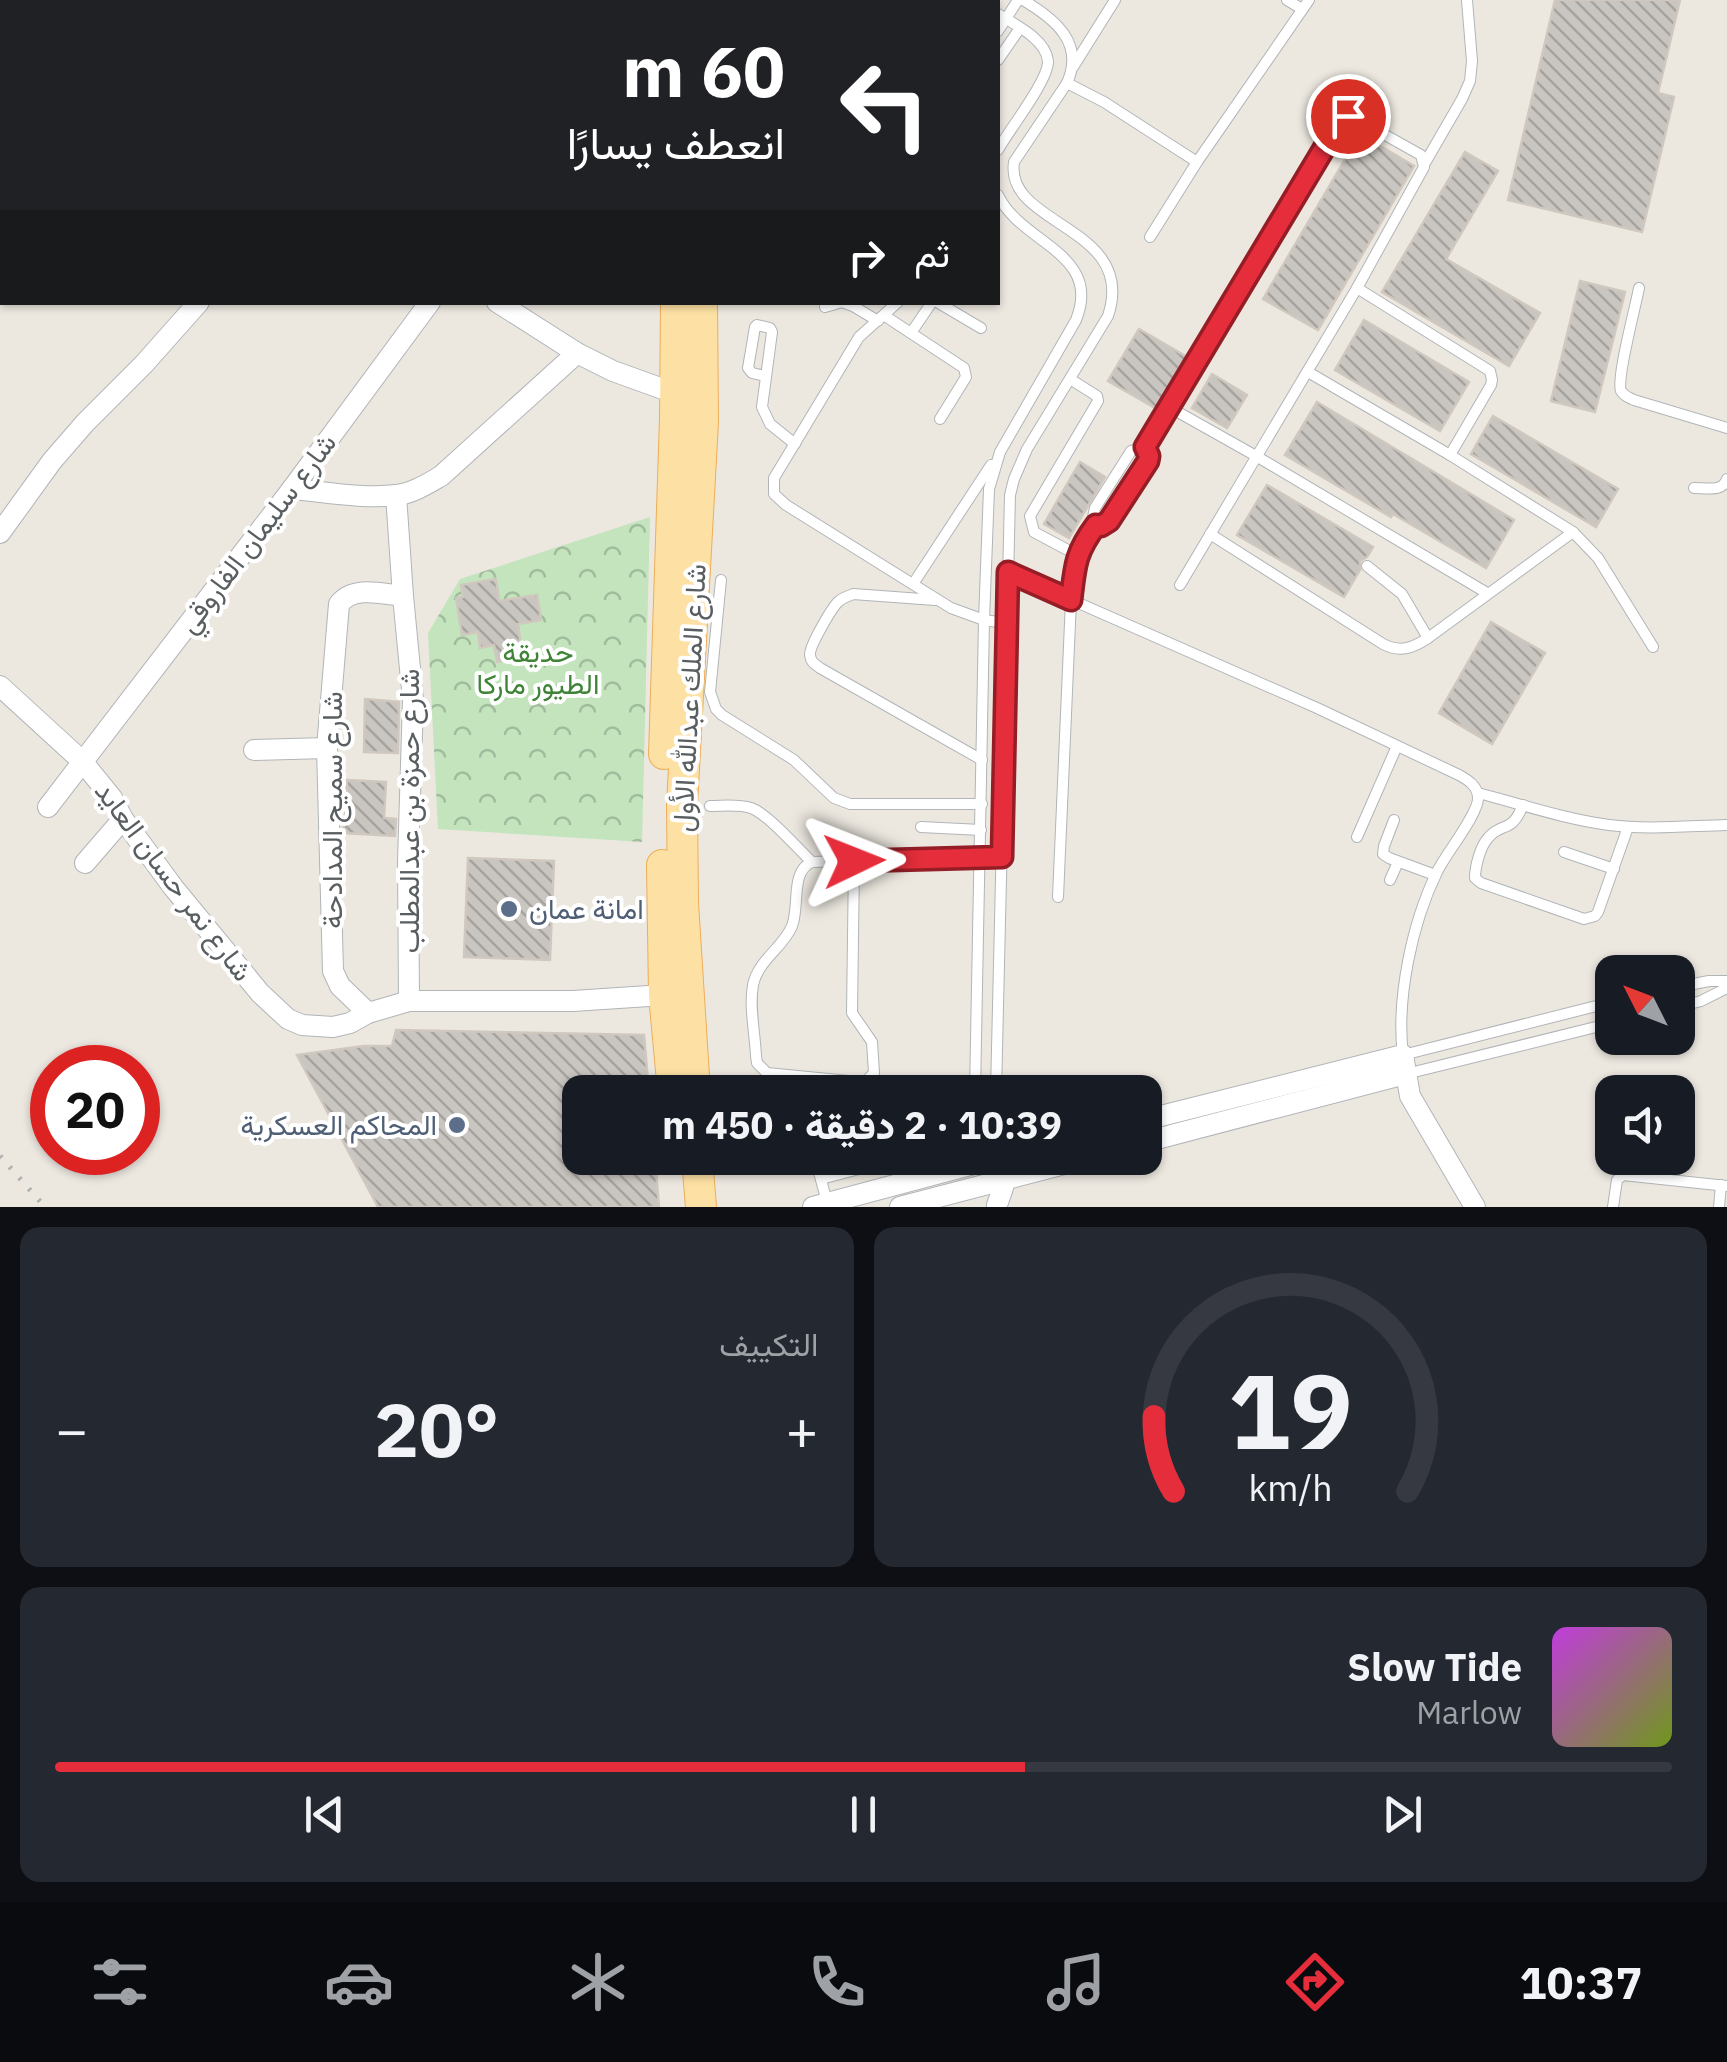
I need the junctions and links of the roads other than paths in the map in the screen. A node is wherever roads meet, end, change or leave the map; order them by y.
1 (1021, 0) edge
2 (1115, 0) edge
3 (1287, 0) edge
4 (1467, 0) edge
5 (1306, 5) edge
6 (1002, 16) edge
7 (1020, 28) junction
8 (1000, 57) edge
9 (1072, 69) junction
10 (1067, 83) junction
11 (1000, 147) edge
12 (1197, 162) junction
13 (1425, 163) junction
14 (1014, 182) junction
15 (1000, 201) edge
16 (1000, 203) edge
17 (1150, 237) dead end
18 (1357, 288) junction
19 (1640, 288) dead end
20 (195, 305) edge
21 (428, 305) edge
22 (502, 305) edge
23 (676, 305) edge
24 (702, 305) edge
25 (829, 305) edge
26 (850, 305) edge
27 (895, 305) edge
28 (932, 305) edge
29 (939, 305) edge
30 (825, 306) dead end
31 (881, 318) junction
32 (981, 328) dead end
33 (911, 333) junction
34 (577, 353) junction
35 (1054, 358) junction
36 (1308, 372) junction
37 (1072, 375) junction
38 (765, 376) junction
39 (674, 393) junction
40 (1169, 407) junction
41 (940, 419) dead end
42 (1727, 428) edge
43 (794, 444) junction
44 (1145, 447) junction
45 (1000, 452) junction
46 (1450, 455) junction
47 (1256, 456) junction
48 (1727, 478) edge
49 (1694, 488) dead end
50 (292, 489) junction
51 (396, 494) junction
52 (1096, 525) junction
53 (1573, 532) junction
54 (0, 533) edge
55 (1210, 534) junction
56 (1077, 556) junction
57 (1367, 566) dead end
58 (1008, 572) junction
59 (721, 580) dead end
60 (913, 584) junction
61 (1180, 585) dead end
62 (1486, 594) junction
63 (403, 596) junction
64 (936, 600) junction
65 (1071, 600) junction
66 (984, 620) junction
67 (1006, 623) junction
68 (1428, 638) junction
69 (1653, 647) dead end
70 (0, 686) edge
71 (1398, 746) junction
72 (327, 748) junction
73 (254, 750) dead end
74 (982, 760) junction
75 (82, 761) junction
76 (1478, 793) junction
77 (982, 804) junction
78 (1522, 805) junction
79 (710, 806) dead end
80 (48, 807) dead end
81 (124, 818) junction
82 (1394, 820) dead end
83 (1727, 825) edge
84 (1628, 826) junction
85 (921, 827) dead end
86 (981, 830) junction
87 (1356, 837) dead end
88 (1564, 852) dead end
89 (980, 857) junction
90 (1002, 857) junction
91 (854, 861) junction
92 (812, 862) junction
93 (1398, 862) junction
94 (85, 863) dead end
95 (1614, 869) junction
96 (1435, 876) junction
97 (1390, 880) dead end
98 (1058, 898) dead end
99 (1695, 983) edge
100 (1727, 984) edge
101 (664, 994) junction
102 (410, 1000) junction
103 (1695, 1003) edge
104 (1595, 1007) edge
105 (368, 1012) junction
106 (1595, 1026) edge
107 (1404, 1064) junction
108 (671, 1075) edge
109 (695, 1075) edge
110 (975, 1075) edge
111 (996, 1075) edge
112 (1162, 1116) edge
113 (1162, 1137) edge
114 (689, 1175) edge
115 (694, 1175) edge
116 (702, 1175) edge
117 (820, 1175) edge
118 (836, 1175) edge
119 (954, 1175) edge
120 (972, 1175) edge
121 (993, 1175) edge
122 (821, 1179) junction
123 (1724, 1185) edge
124 (823, 1206) edge
125 (997, 1206) edge
126 (683, 1207) edge
127 (702, 1207) edge
128 (729, 1207) edge
129 (900, 1207) edge
130 (1474, 1207) edge
131 (1614, 1207) edge
132 (1718, 1207) edge

1 - 6 lane
1 - 9 lane
2 - 9 lane
3 - 5 lane
4 - 13 lane
5 - 12 lane
6 - 7 lane
7 - 8 lane
7 - 11 lane
9 - 10 lane
10 - 12 lane
10 - 14 lane
12 - 17 lane
13 - 18 lane
13 - 40 lane
14 - 15 lane
14 - 37 lane
16 - 35 lane
18 - 36 lane
18 - 46 lane
19 - 42 lane
20 - 54 street
21 - 50 street, شارع سليمان الفاروقي
22 - 34 street
23 - 39 main road, شارع الملك عبدالله الأول
24 - 109 main road, شارع الملك عبدالله الأول
25 - 30 lane
26 - 31 lane
27 - 31 lane
28 - 33 lane
29 - 32 lane
31 - 33 lane
31 - 43 lane
33 - 41 lane
34 - 39 street
34 - 51 street
35 - 37 lane
35 - 45 lane
36 - 46 lane
36 - 47 lane
37 - 56 lane
37 - 58 lane
38 - 38 lane
38 - 43 lane
39 - 101 main road, شارع الملك عبدالله الأول
40 - 44 lane
40 - 47 lane
43 - 60 lane
44 - 52 lane
44 - 52 lane
45 - 60 lane
45 - 66 lane
46 - 53 lane
47 - 55 lane
47 - 62 lane
48 - 49 lane
50 - 51 street
50 - 75 street, شارع سليمان الفاروقي
51 - 63 street, شارع حمزة بن عبدالمطلب
52 - 56 lane
53 - 62 lane
53 - 69 lane
55 - 61 lane
55 - 68 lane
56 - 65 lane
57 - 68 lane
58 - 65 lane
58 - 67 lane
59 - 77 lane
60 - 64 lane
62 - 68 lane
63 - 72 street, شارع سميح المدادحة
63 - 102 street, شارع حمزة بن عبدالمطلب
64 - 66 lane
64 - 74 lane
65 - 71 lane
65 - 98 lane
66 - 67 lane
66 - 74 lane
67 - 90 lane
70 - 75 street, شارع نمر حسان العايد
71 - 76 lane
71 - 87 lane
72 - 73 street
72 - 105 street, شارع سميح المدادحة
74 - 77 lane
75 - 80 street, شارع سليمان الفاروقي
75 - 81 street, شارع نمر حسان العايد
76 - 78 lane
76 - 96 lane
77 - 86 lane
78 - 84 lane
78 - 95 lane
79 - 92 lane
81 - 94 street
81 - 105 street, شارع نمر حسان العايد
82 - 93 lane
83 - 84 lane
84 - 95 lane
85 - 86 lane
86 - 89 lane
88 - 95 lane
89 - 90 lane
89 - 91 lane
89 - 110 lane
90 - 111 lane
91 - 92 lane
91 - 92 lane
93 - 96 lane
93 - 97 lane
96 - 107 lane
99 - 100 lane
100 - 103 lane
101 - 102 street, شارع نمر حسان العايد
101 - 108 main road, شارع الملك عبدالله الأول
102 - 105 street, شارع نمر حسان العايد
104 - 107 lane
106 - 107 lane
107 - 112 street
107 - 113 street
107 - 130 street
114 - 126 main road
115 - 127 main road
116 - 128 main road
117 - 122 lane
118 - 122 lane
119 - 124 street
120 - 129 street
121 - 125 street
122 - 124 lane
123 - 131 lane
123 - 132 lane

